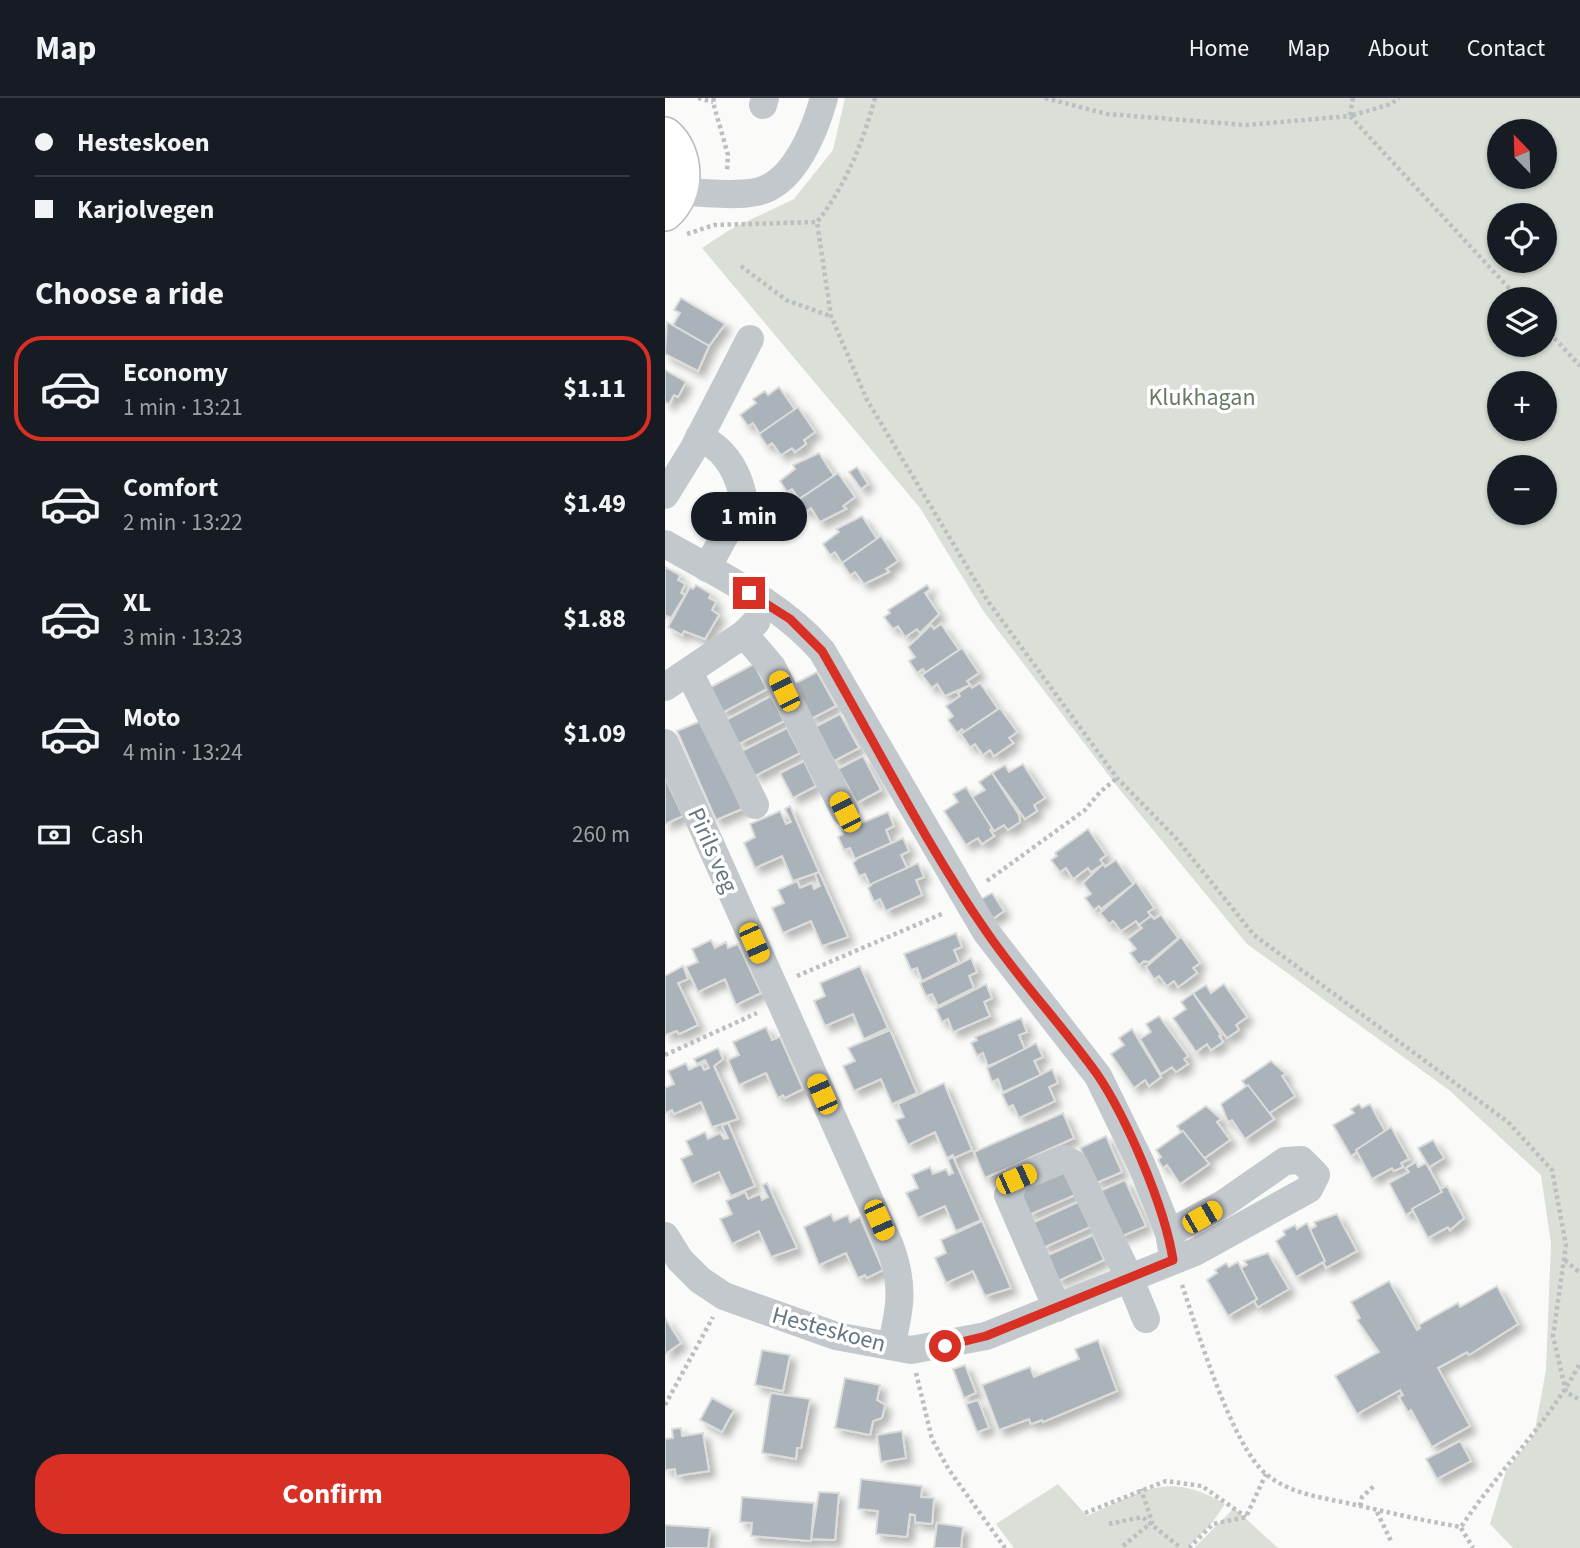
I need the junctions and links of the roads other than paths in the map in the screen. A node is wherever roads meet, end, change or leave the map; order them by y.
1 (824, 98) edge
2 (665, 135) edge
3 (672, 202) edge
4 (750, 338) dead end
5 (699, 437) junction
6 (665, 495) edge
7 (665, 544) edge
8 (707, 568) junction
9 (770, 605) junction
10 (744, 634) junction
11 (677, 680) edge
12 (665, 743) edge
13 (755, 805) dead end
14 (845, 812) dead end
15 (665, 1236) edge
16 (1129, 1277) junction
17 (1057, 1307) junction
18 (1146, 1320) dead end
19 (901, 1348) junction

1 - 3 street
2 - 3 main road
4 - 5 street
5 - 6 street
5 - 8 street
7 - 8 street
8 - 9 street
9 - 10 street
9 - 16 street, Hesteskoen
10 - 11 street
10 - 14 street
11 - 13 street
12 - 19 street, Pirils veg
15 - 19 street, Hesteskoen
16 - 17 street, Hesteskoen
16 - 17 street
16 - 18 street
17 - 19 street, Hesteskoen

